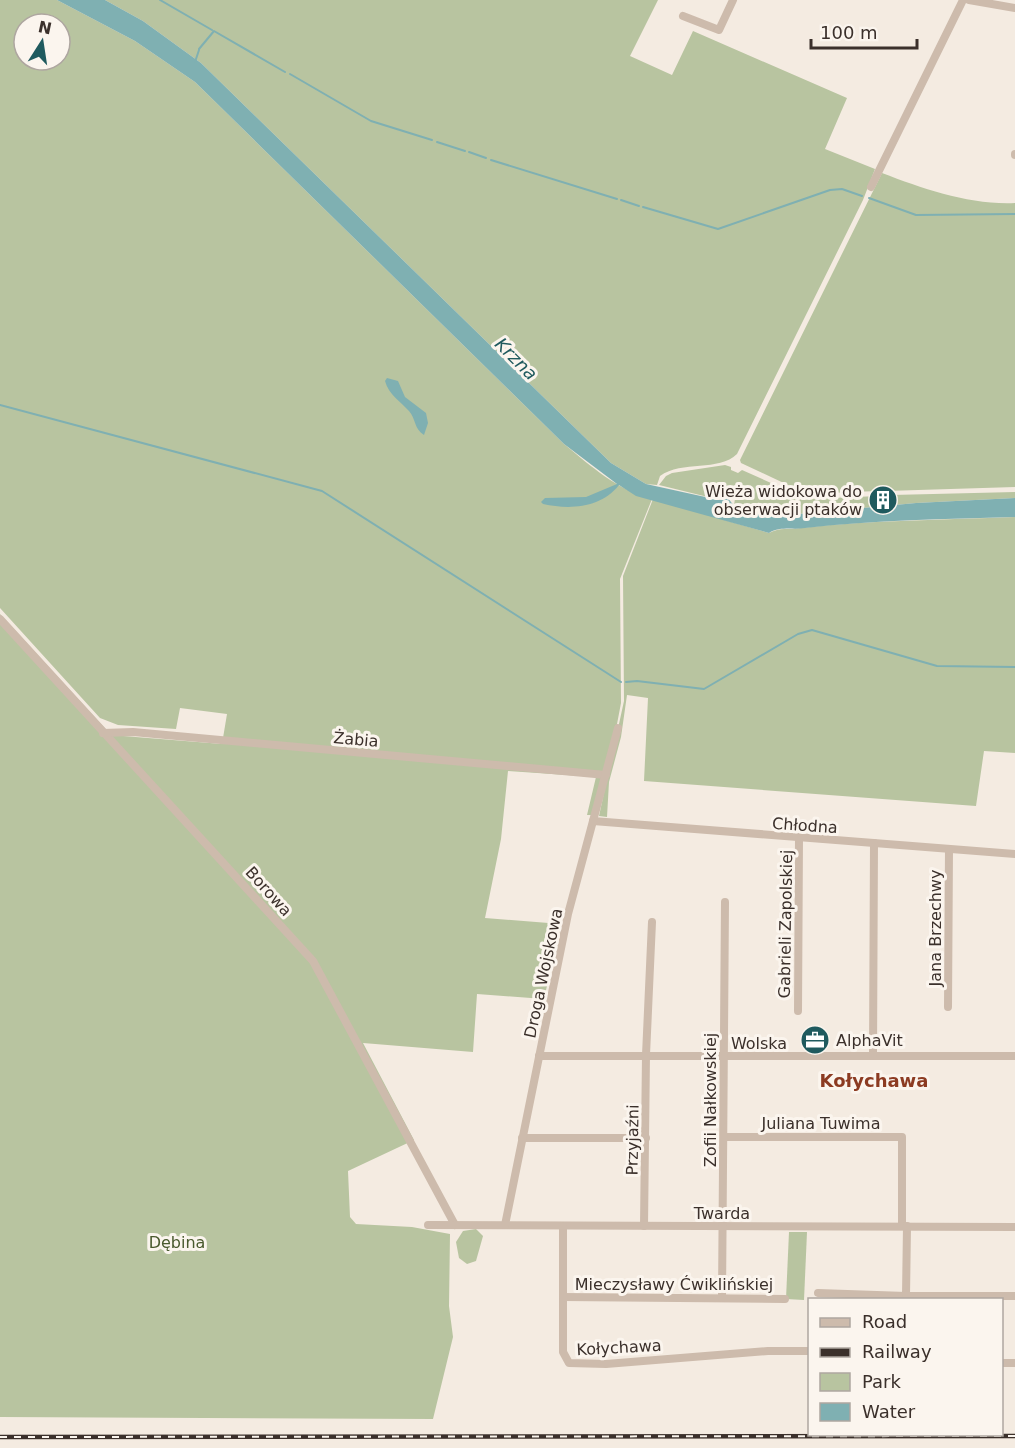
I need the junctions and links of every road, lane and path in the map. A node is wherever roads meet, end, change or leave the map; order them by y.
1 (734, 0) edge
2 (963, 0) edge
3 (969, 0) edge
4 (1015, 8) edge
5 (683, 16) dead end
6 (871, 187) dead end
7 (0, 619) edge
8 (618, 728) dead end
9 (103, 733) junction
10 (606, 775) junction
11 (593, 821) junction
12 (799, 838) junction
13 (874, 843) junction
14 (949, 849) junction
15 (1015, 854) edge
16 (725, 902) dead end
17 (652, 922) dead end
18 (948, 1008) dead end
19 (798, 1011) dead end
20 (646, 1055) junction
21 (539, 1056) junction
22 (723, 1056) junction
23 (873, 1056) junction
24 (1015, 1056) edge
25 (724, 1137) junction
26 (522, 1138) junction
27 (646, 1138) junction
28 (428, 1225) dead end
29 (455, 1225) junction
30 (505, 1225) junction
31 (563, 1226) junction
32 (644, 1226) junction
33 (722, 1226) junction
34 (905, 1226) junction
35 (1015, 1227) edge
36 (818, 1293) dead end
37 (906, 1296) junction
38 (1015, 1296) edge
39 (563, 1297) junction
40 (722, 1298) junction
41 (785, 1299) dead end
42 (808, 1351) edge

1 - 5 street
2 - 6 street
3 - 4 street
7 - 9 street, Borowa
8 - 10 street, Droga Wojskowa
9 - 10 street, Żabia
9 - 29 street, Borowa
10 - 11 street, Droga Wojskowa
11 - 12 street, Chłodna
11 - 21 street, Droga Wojskowa
12 - 13 street, Chłodna
12 - 19 street, Gabrieli Zapolskiej
13 - 14 street, Chłodna
13 - 23 street
14 - 15 street, Chłodna
14 - 18 street, Jana Brzechwy
16 - 22 street, Zofii Nałkowskiej
17 - 20 street, Przyjaźni
20 - 21 street, Wolska
20 - 22 street, Wolska
20 - 27 street, Przyjaźni
21 - 26 street, Droga Wojskowa
22 - 23 street, Wolska
22 - 25 street, Zofii Nałkowskiej
23 - 24 street, Wolska
25 - 33 street, Zofii Nałkowskiej
25 - 34 street, Juliana Tuwima
26 - 27 street
26 - 30 street, Droga Wojskowa
27 - 32 street, Przyjaźni
28 - 29 street, Twarda
29 - 30 street, Twarda
30 - 31 street, Twarda
31 - 32 street, Twarda
31 - 39 street, Kołychawa
32 - 33 street, Twarda
33 - 34 street, Twarda
33 - 40 street, Zofii Nałkowskiej
34 - 35 street, Twarda
34 - 37 street
36 - 37 street
37 - 38 street
39 - 40 street, Mieczysławy Ćwiklińskiej
39 - 42 street, Kołychawa
40 - 41 street, Mieczysławy Ćwiklińskiej

